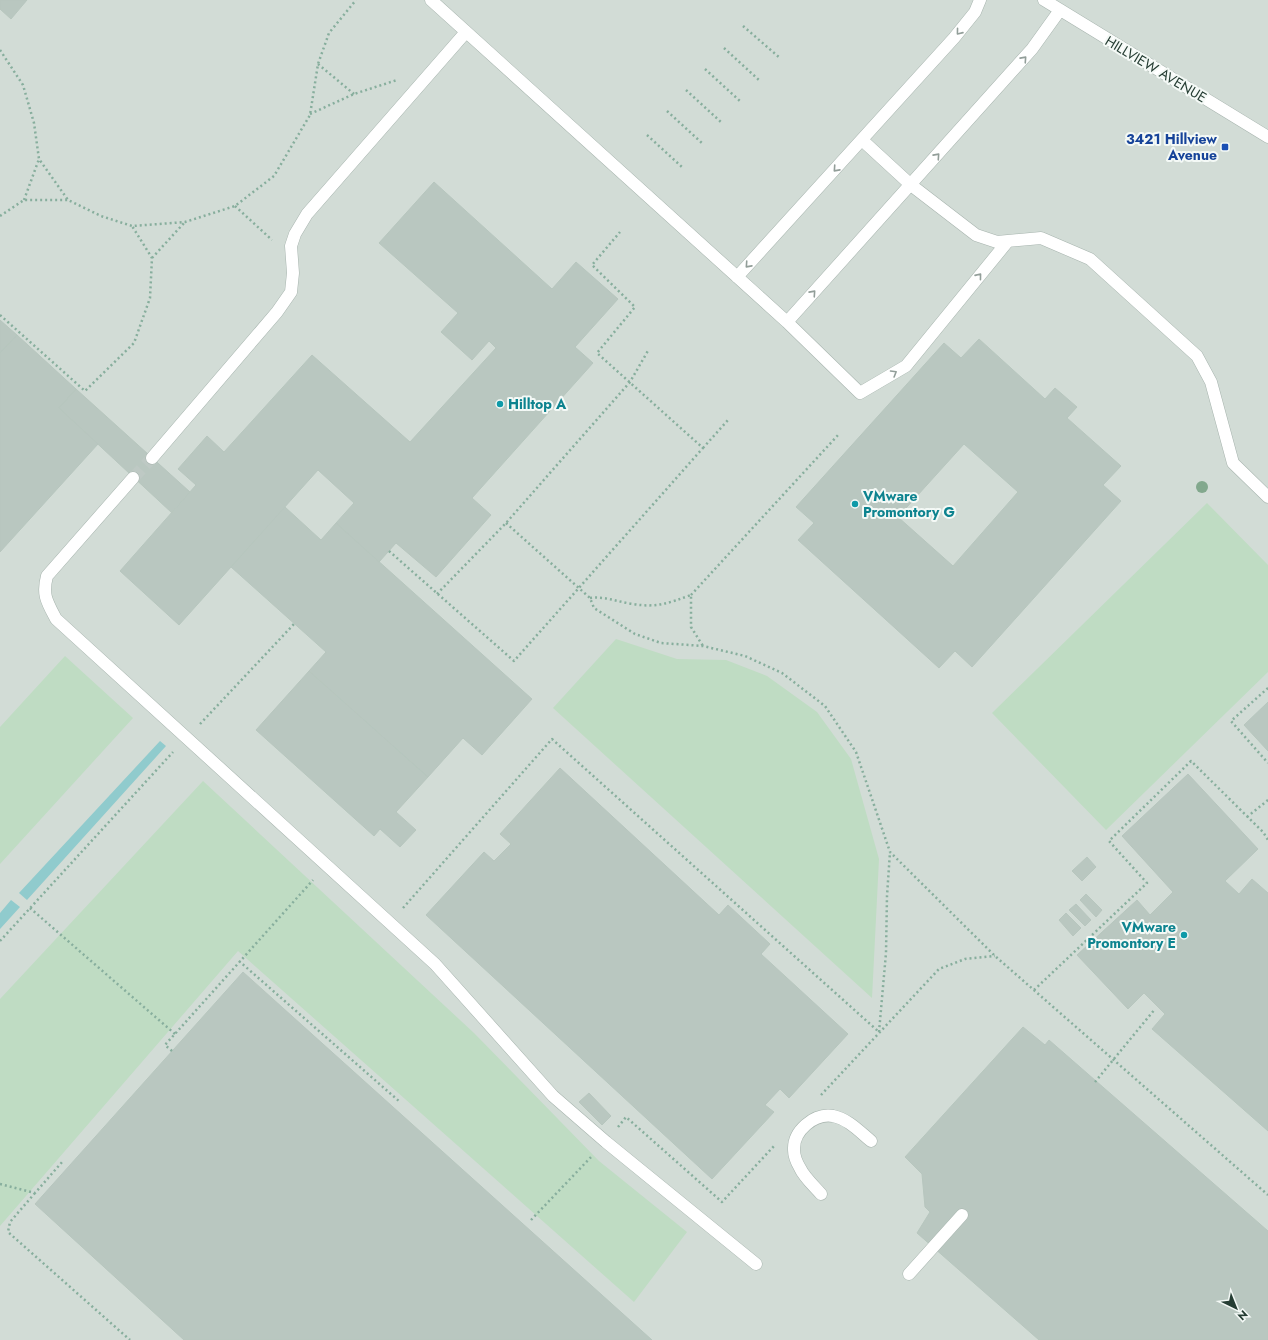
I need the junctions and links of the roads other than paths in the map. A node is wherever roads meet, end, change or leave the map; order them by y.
1 (431, 0) edge
2 (980, 0) edge
3 (1044, 0) edge
4 (1060, 10) junction
5 (466, 32) junction
6 (1268, 138) edge
7 (862, 140) junction
8 (911, 185) junction
9 (1008, 241) junction
10 (737, 277) junction
11 (787, 322) junction
12 (152, 458) tunnel mouth
13 (133, 478) tunnel mouth
14 (1268, 497) edge
15 (871, 1141) dead end
16 (821, 1194) dead end
17 (962, 1215) dead end
18 (756, 1264) dead end
19 (909, 1274) dead end

1 - 5 street
2 -> 7 street
3 - 4 street, HILLVIEW AVENUE
4 - 6 street, HILLVIEW AVENUE
8 -> 4 street
5 - 10 street
5 - 12 street
7 - 8 street
7 -> 10 street
8 - 9 street
11 -> 8 street
11 -> 9 street
9 - 14 street
10 - 11 street
13 - 18 street
15 - 16 street
17 - 19 street

